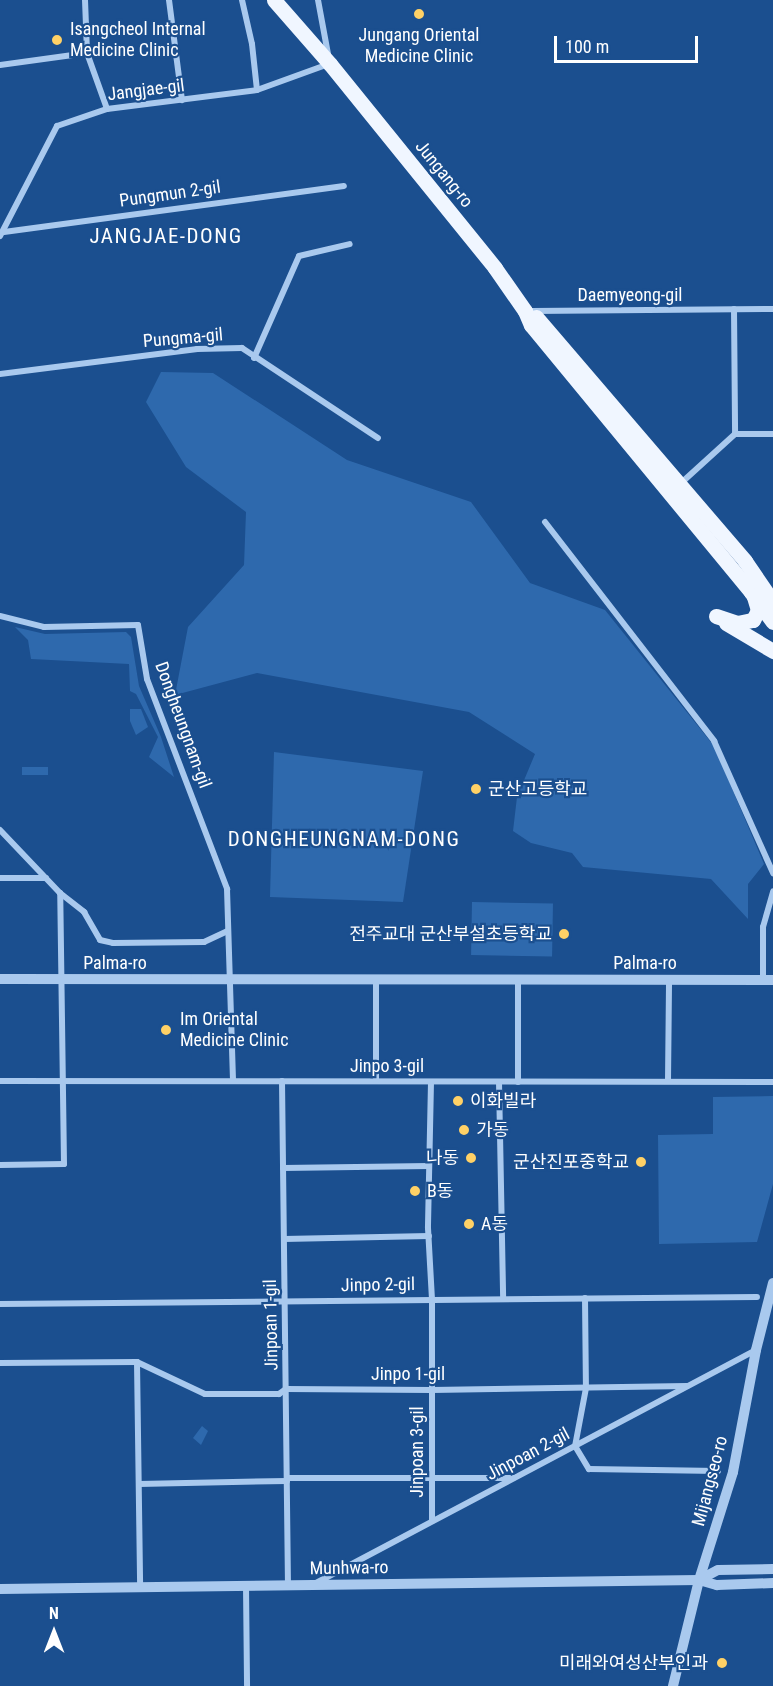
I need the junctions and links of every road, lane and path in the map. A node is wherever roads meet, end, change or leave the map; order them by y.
1 (86, 0) edge
2 (169, 0) edge
3 (242, 0) edge
4 (274, 0) edge
5 (318, 0) edge
6 (87, 53) junction
7 (330, 64) junction
8 (0, 65) edge
9 (257, 90) junction
10 (182, 100) junction
11 (107, 109) junction
12 (344, 186) dead end
13 (1, 233) edge
14 (350, 244) dead end
15 (734, 309) junction
16 (773, 309) edge
17 (525, 311) junction
18 (254, 358) junction
19 (0, 374) edge
20 (735, 434) junction
21 (773, 434) edge
22 (378, 438) dead end
23 (675, 489) junction
24 (545, 522) dead end
25 (752, 592) junction
26 (770, 612) edge
27 (0, 616) edge
28 (773, 640) edge
29 (773, 651) edge
30 (0, 830) edge
31 (773, 873) edge
32 (0, 878) edge
33 (46, 878) junction
34 (773, 891) edge
35 (60, 893) junction
36 (228, 931) junction
37 (0, 979) edge
38 (60, 979) junction
39 (230, 979) junction
40 (376, 979) junction
41 (518, 980) junction
42 (669, 980) junction
43 (768, 980) edge
44 (0, 1081) edge
45 (62, 1081) junction
46 (233, 1081) junction
47 (282, 1081) junction
48 (376, 1081) junction
49 (668, 1081) junction
50 (431, 1082) junction
51 (499, 1082) junction
52 (518, 1082) junction
53 (773, 1082) edge
54 (0, 1165) edge
55 (429, 1166) junction
56 (283, 1168) junction
57 (429, 1236) junction
58 (284, 1239) junction
59 (773, 1283) edge
60 (757, 1296) dead end
61 (585, 1298) junction
62 (432, 1299) junction
63 (503, 1299) junction
64 (285, 1301) junction
65 (0, 1304) edge
66 (756, 1350) junction
67 (137, 1362) junction
68 (0, 1363) edge
69 (687, 1386) junction
70 (586, 1388) junction
71 (286, 1389) junction
72 (432, 1390) junction
73 (575, 1446) junction
74 (718, 1471) dead end
75 (432, 1477) junction
76 (514, 1478) junction
77 (287, 1480) junction
78 (140, 1485) junction
79 (432, 1521) junction
80 (773, 1569) edge
81 (699, 1580) junction
82 (773, 1583) edge
83 (313, 1585) junction
84 (246, 1586) junction
85 (288, 1586) junction
86 (140, 1587) junction
87 (0, 1589) edge
88 (247, 1686) edge
89 (673, 1686) edge

1 - 6 street
2 - 10 street
3 - 9 street
4 - 7 main road, Jungang-ro
5 - 7 street, Jungang-ro
6 - 8 street
6 - 11 street
7 - 9 street, Jangjae-gil
7 - 17 main road, Jungang-ro
9 - 10 street, Jangjae-gil
10 - 11 street, Jangjae-gil
11 - 13 street, Jangjae-gil
12 - 13 street, Pungmun 2-gil
14 - 18 street
15 - 16 street, Daemyeong-gil
15 - 17 street, Daemyeong-gil
15 - 20 street
17 - 23 main road, Jungang-ro
18 - 19 street, Pungma-gil
18 - 22 street, Pungma-gil
20 - 21 street
20 - 23 street
23 - 25 main road, Jungang-ro
23 - 26 main road, Jungang-ro
24 - 31 street
25 - 26 main road, Jungang-ro
25 - 29 main road
26 - 28 main road
27 - 36 street, Dongheungnam-gil
30 - 33 street
32 - 33 street
33 - 35 street
34 - 43 street
35 - 36 street
35 - 38 street
36 - 39 street, Dongheungnam-gil
37 - 38 street, Palma-ro
38 - 39 street, Palma-ro
38 - 45 street
39 - 40 street, Palma-ro
39 - 46 street
40 - 41 street, Palma-ro
40 - 48 street
41 - 42 street, Palma-ro
41 - 52 street
42 - 43 street, Palma-ro
42 - 49 street
44 - 45 street, Jinpo 3-gil
45 - 46 street, Jinpo 3-gil
45 - 54 street
46 - 47 street, Jinpo 3-gil
47 - 48 street, Jinpo 3-gil
47 - 56 street, Jinpoan 1-gil
48 - 50 street, Jinpo 3-gil
49 - 52 street, Jinpo 3-gil
49 - 53 street, Jinpo 3-gil
50 - 51 street, Jinpo 3-gil
50 - 55 street, Jinpoan 3-gil
51 - 52 street, Jinpo 3-gil
51 - 63 street
55 - 56 street
55 - 57 street, Jinpoan 3-gil
56 - 58 street, Jinpoan 1-gil
57 - 58 street
57 - 62 street, Jinpoan 3-gil
58 - 64 street, Jinpoan 1-gil
59 - 66 street, Mijangseo-ro
60 - 61 street, Jinpo 2-gil
61 - 63 street, Jinpo 2-gil
61 - 70 street
62 - 63 street, Jinpo 2-gil
62 - 64 street, Jinpo 2-gil
62 - 72 street, Jinpoan 3-gil
64 - 65 street, Jinpo 2-gil
64 - 71 street, Jinpoan 1-gil
66 - 69 street, Jinpoan 2-gil
66 - 81 street, Mijangseo-ro
67 - 68 street, Jinpo 1-gil
67 - 71 street, Jinpo 1-gil
67 - 78 street
69 - 70 street, Jinpo 1-gil
69 - 73 street, Jinpoan 2-gil
70 - 72 street, Jinpo 1-gil
70 - 73 street
71 - 72 street, Jinpo 1-gil
71 - 77 street, Jinpoan 1-gil
72 - 75 street, Jinpoan 3-gil
73 - 74 street, Mijangseo-ro
73 - 76 street, Jinpoan 2-gil
75 - 76 street
75 - 77 street
75 - 79 street, Jinpoan 3-gil
76 - 79 street, Jinpoan 2-gil
77 - 78 street
77 - 85 street, Jinpoan 1-gil
78 - 86 street
79 - 83 street, Jinpoan 2-gil
80 - 81 street, Munhwa-ro
81 - 82 street, Munhwa-ro
81 - 83 street, Munhwa-ro
81 - 89 street, Mijangseo-ro
83 - 85 street, Munhwa-ro
84 - 85 street, Munhwa-ro
84 - 86 street, Munhwa-ro
84 - 88 street
86 - 87 street, Munhwa-ro

